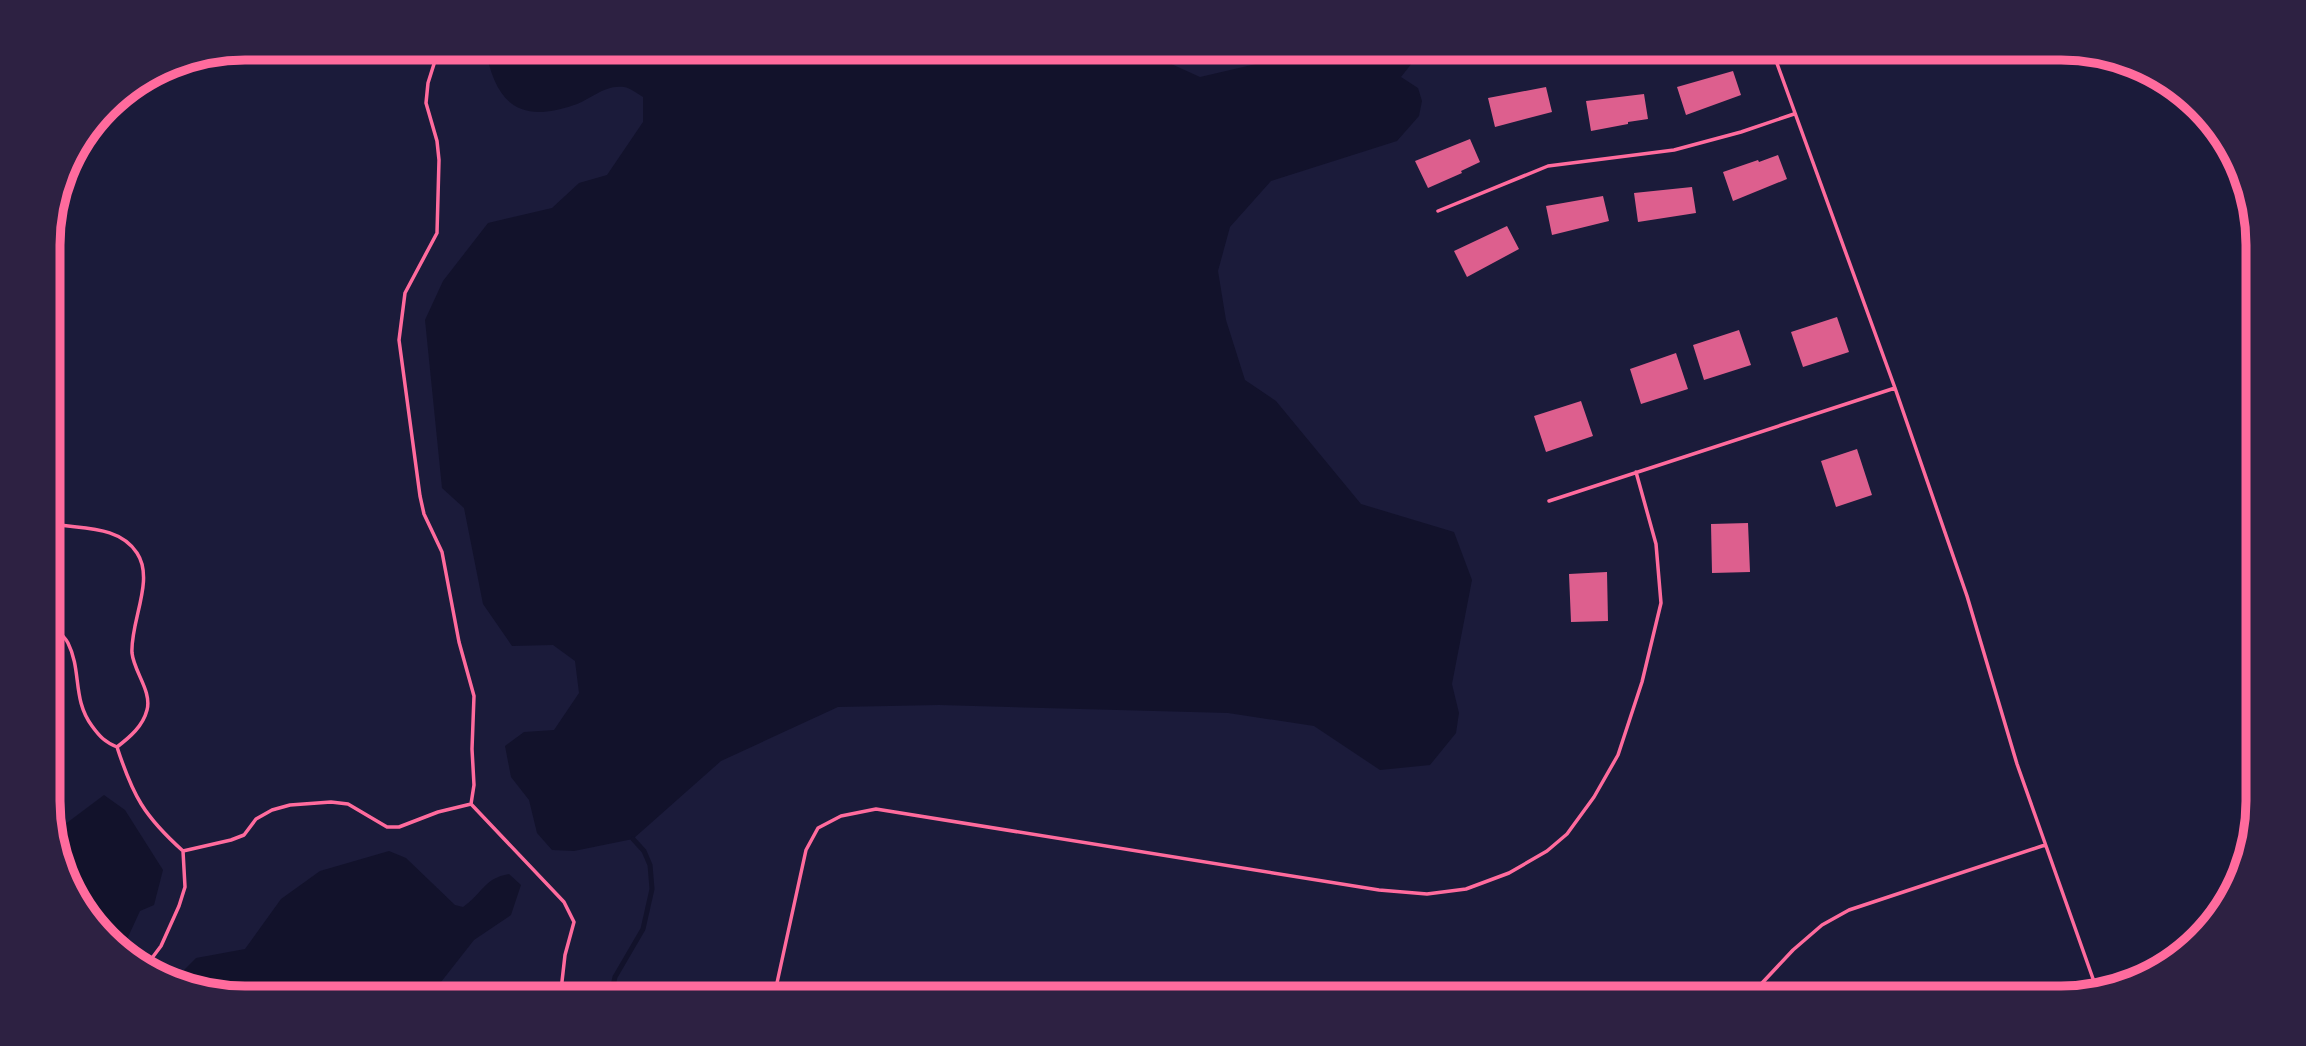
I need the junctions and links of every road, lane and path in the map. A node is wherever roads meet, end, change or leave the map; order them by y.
1 (1775, 59) edge
2 (435, 60) edge
3 (1794, 114) junction
4 (1438, 211) dead end
5 (1895, 388) junction
6 (1636, 472) junction
7 (1549, 501) dead end
8 (59, 525) edge
9 (59, 633) edge
10 (117, 747) junction
11 (471, 804) junction
12 (2045, 845) junction
13 (183, 851) junction
14 (150, 960) edge
15 (2095, 983) edge
16 (561, 986) edge
17 (776, 986) edge
18 (1759, 986) edge

1 - 3 lane
2 - 11 lane
3 - 4 lane
3 - 5 lane
5 - 6 lane
5 - 12 lane
6 - 7 lane
6 - 17 lane
8 - 10 lane
9 - 10 lane
10 - 13 lane
11 - 13 lane
11 - 16 lane
12 - 15 lane
12 - 18 lane
13 - 14 lane

